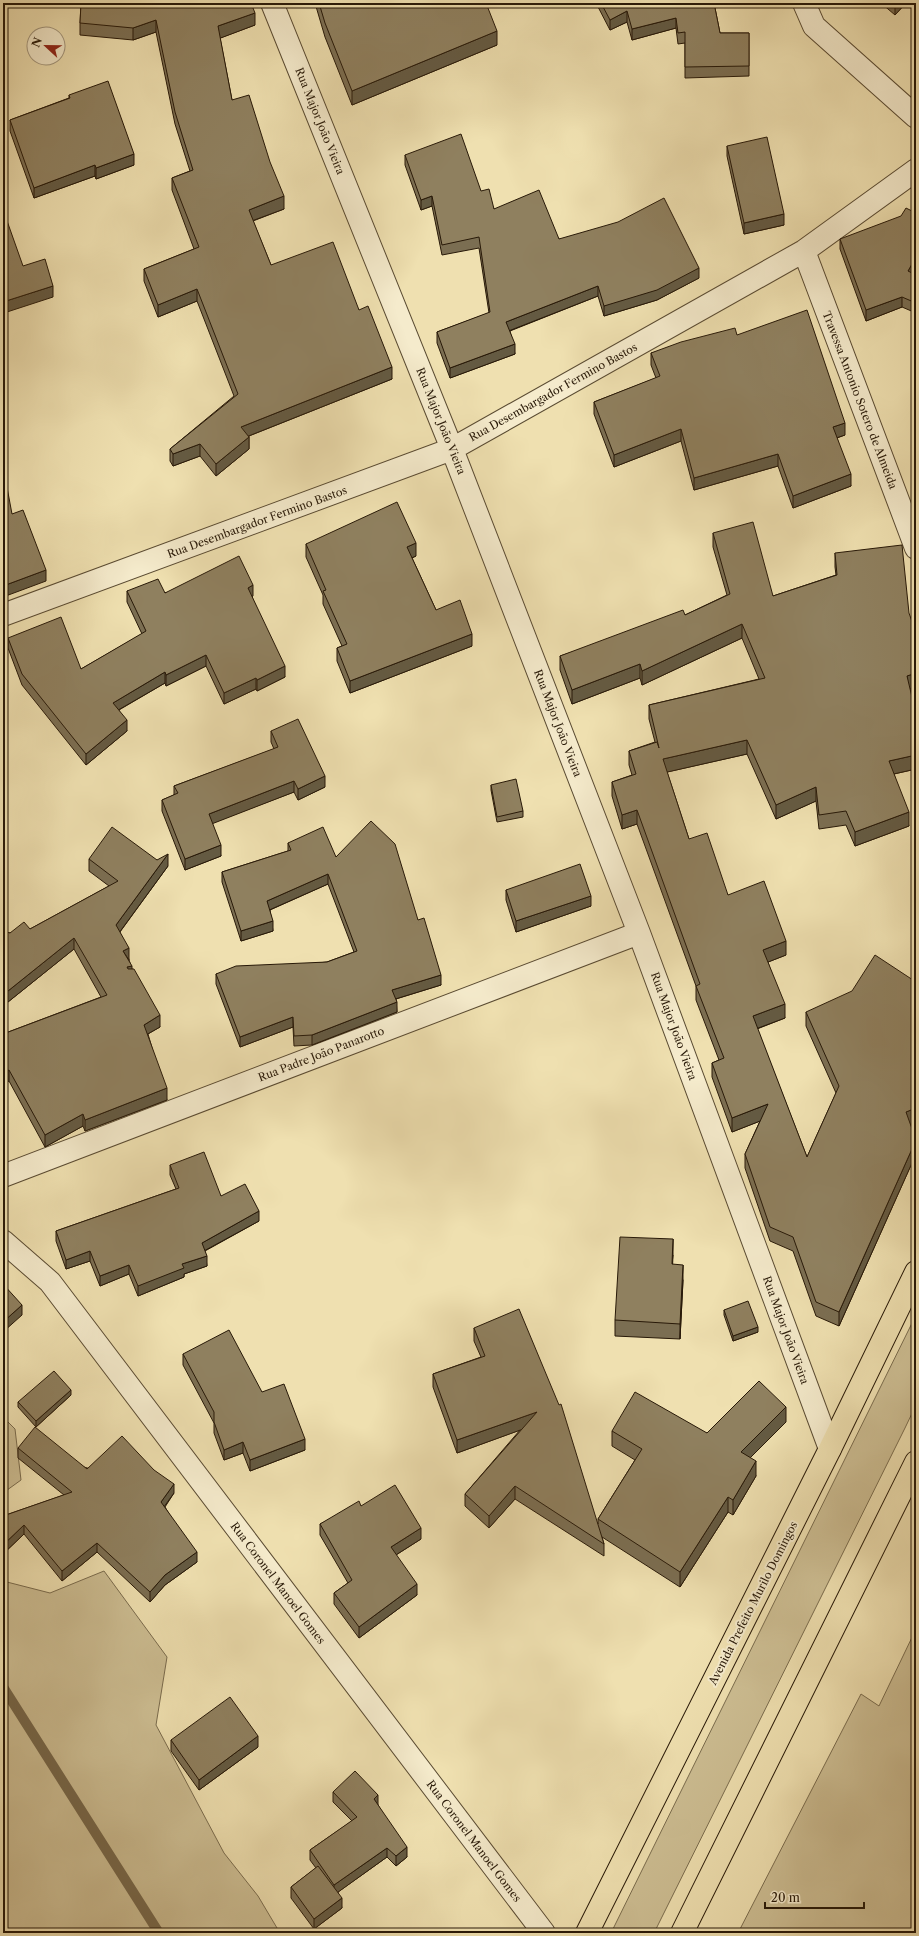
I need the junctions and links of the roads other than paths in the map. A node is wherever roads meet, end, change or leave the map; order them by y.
1 (272, 3) edge
2 (804, 3) edge
3 (916, 117) edge
4 (916, 170) edge
5 (804, 251) junction
6 (452, 449) junction
7 (916, 548) edge
8 (3, 616) edge
9 (639, 933) junction
10 (3, 1176) edge
11 (3, 1241) edge
12 (916, 1272) edge
13 (830, 1449) junction
14 (916, 1462) edge
15 (544, 1933) edge
16 (587, 1933) edge
17 (682, 1933) edge

1 - 6 street, Rua Major João Vieira
2 - 3 street
4 - 5 street, Rua Desembargador Fermino Bastos
5 - 6 street, Rua Desembargador Fermino Bastos
5 - 7 street, Travessa Antonio Sotero de Almeida
6 - 8 street, Rua Desembargador Fermino Bastos
6 - 9 street, Rua Major João Vieira
9 - 10 street, Rua Padre João Panarotto
9 - 13 street, Rua Major João Vieira
11 - 15 street, Rua Coronel Manoel Gomes
12 - 13 main road, Avenida Prefeito Murilo Domingos
13 - 16 main road, Avenida Prefeito Murilo Domingos
14 - 17 main road

